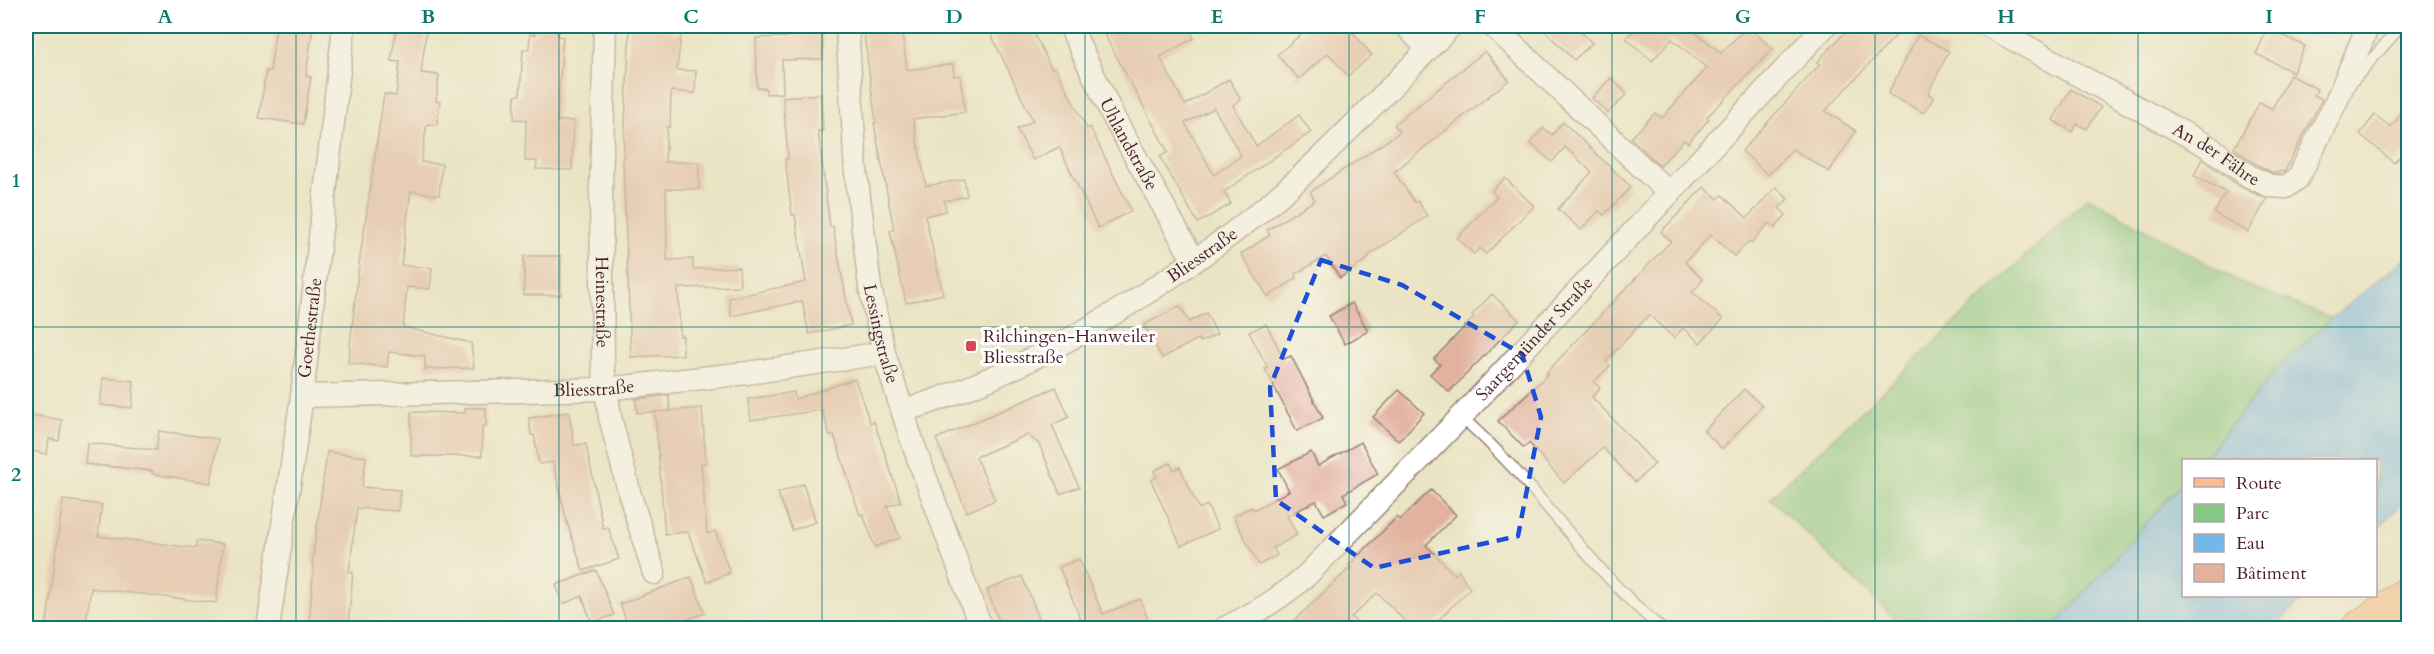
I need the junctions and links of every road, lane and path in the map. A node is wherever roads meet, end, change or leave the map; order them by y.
1 (345, 26) edge
2 (605, 26) edge
3 (847, 26) edge
4 (1070, 26) edge
5 (1406, 26) edge
6 (1451, 26) edge
7 (1493, 26) edge
8 (1825, 26) edge
9 (1989, 26) edge
10 (2368, 26) edge
11 (2401, 26) edge
12 (1428, 49) junction
13 (2336, 102) junction
14 (1669, 193) junction
15 (1194, 261) junction
16 (884, 353) junction
17 (605, 389) junction
18 (302, 396) junction
19 (903, 411) junction
20 (1461, 417) junction
21 (654, 573) dead end
22 (2409, 592) edge
23 (268, 628) edge
24 (981, 628) edge
25 (1225, 628) edge
26 (1661, 628) edge
27 (2358, 628) edge

1 - 18 street, Goethestraße
2 - 17 street, Heinestraße
3 - 16 street, Lessingstraße
4 - 15 street, Uhlandstraße
5 - 12 street
6 - 12 street, Bliesstraße
7 - 14 street
8 - 14 street, Saargemünder Straße
9 - 13 street, An der Fähre
10 - 13 street, An der Fähre
11 - 13 lane
12 - 15 street, Bliesstraße
14 - 20 street, Saargemünder Straße
15 - 19 street, Bliesstraße
16 - 17 street, Bliesstraße
16 - 19 street, Lessingstraße
17 - 18 street, Bliesstraße
17 - 21 street, Heinestraße
18 - 23 street, Goethestraße
19 - 24 street, Lessingstraße
20 - 25 street, Saargemünder Straße
20 - 26 lane
22 - 27 main road

